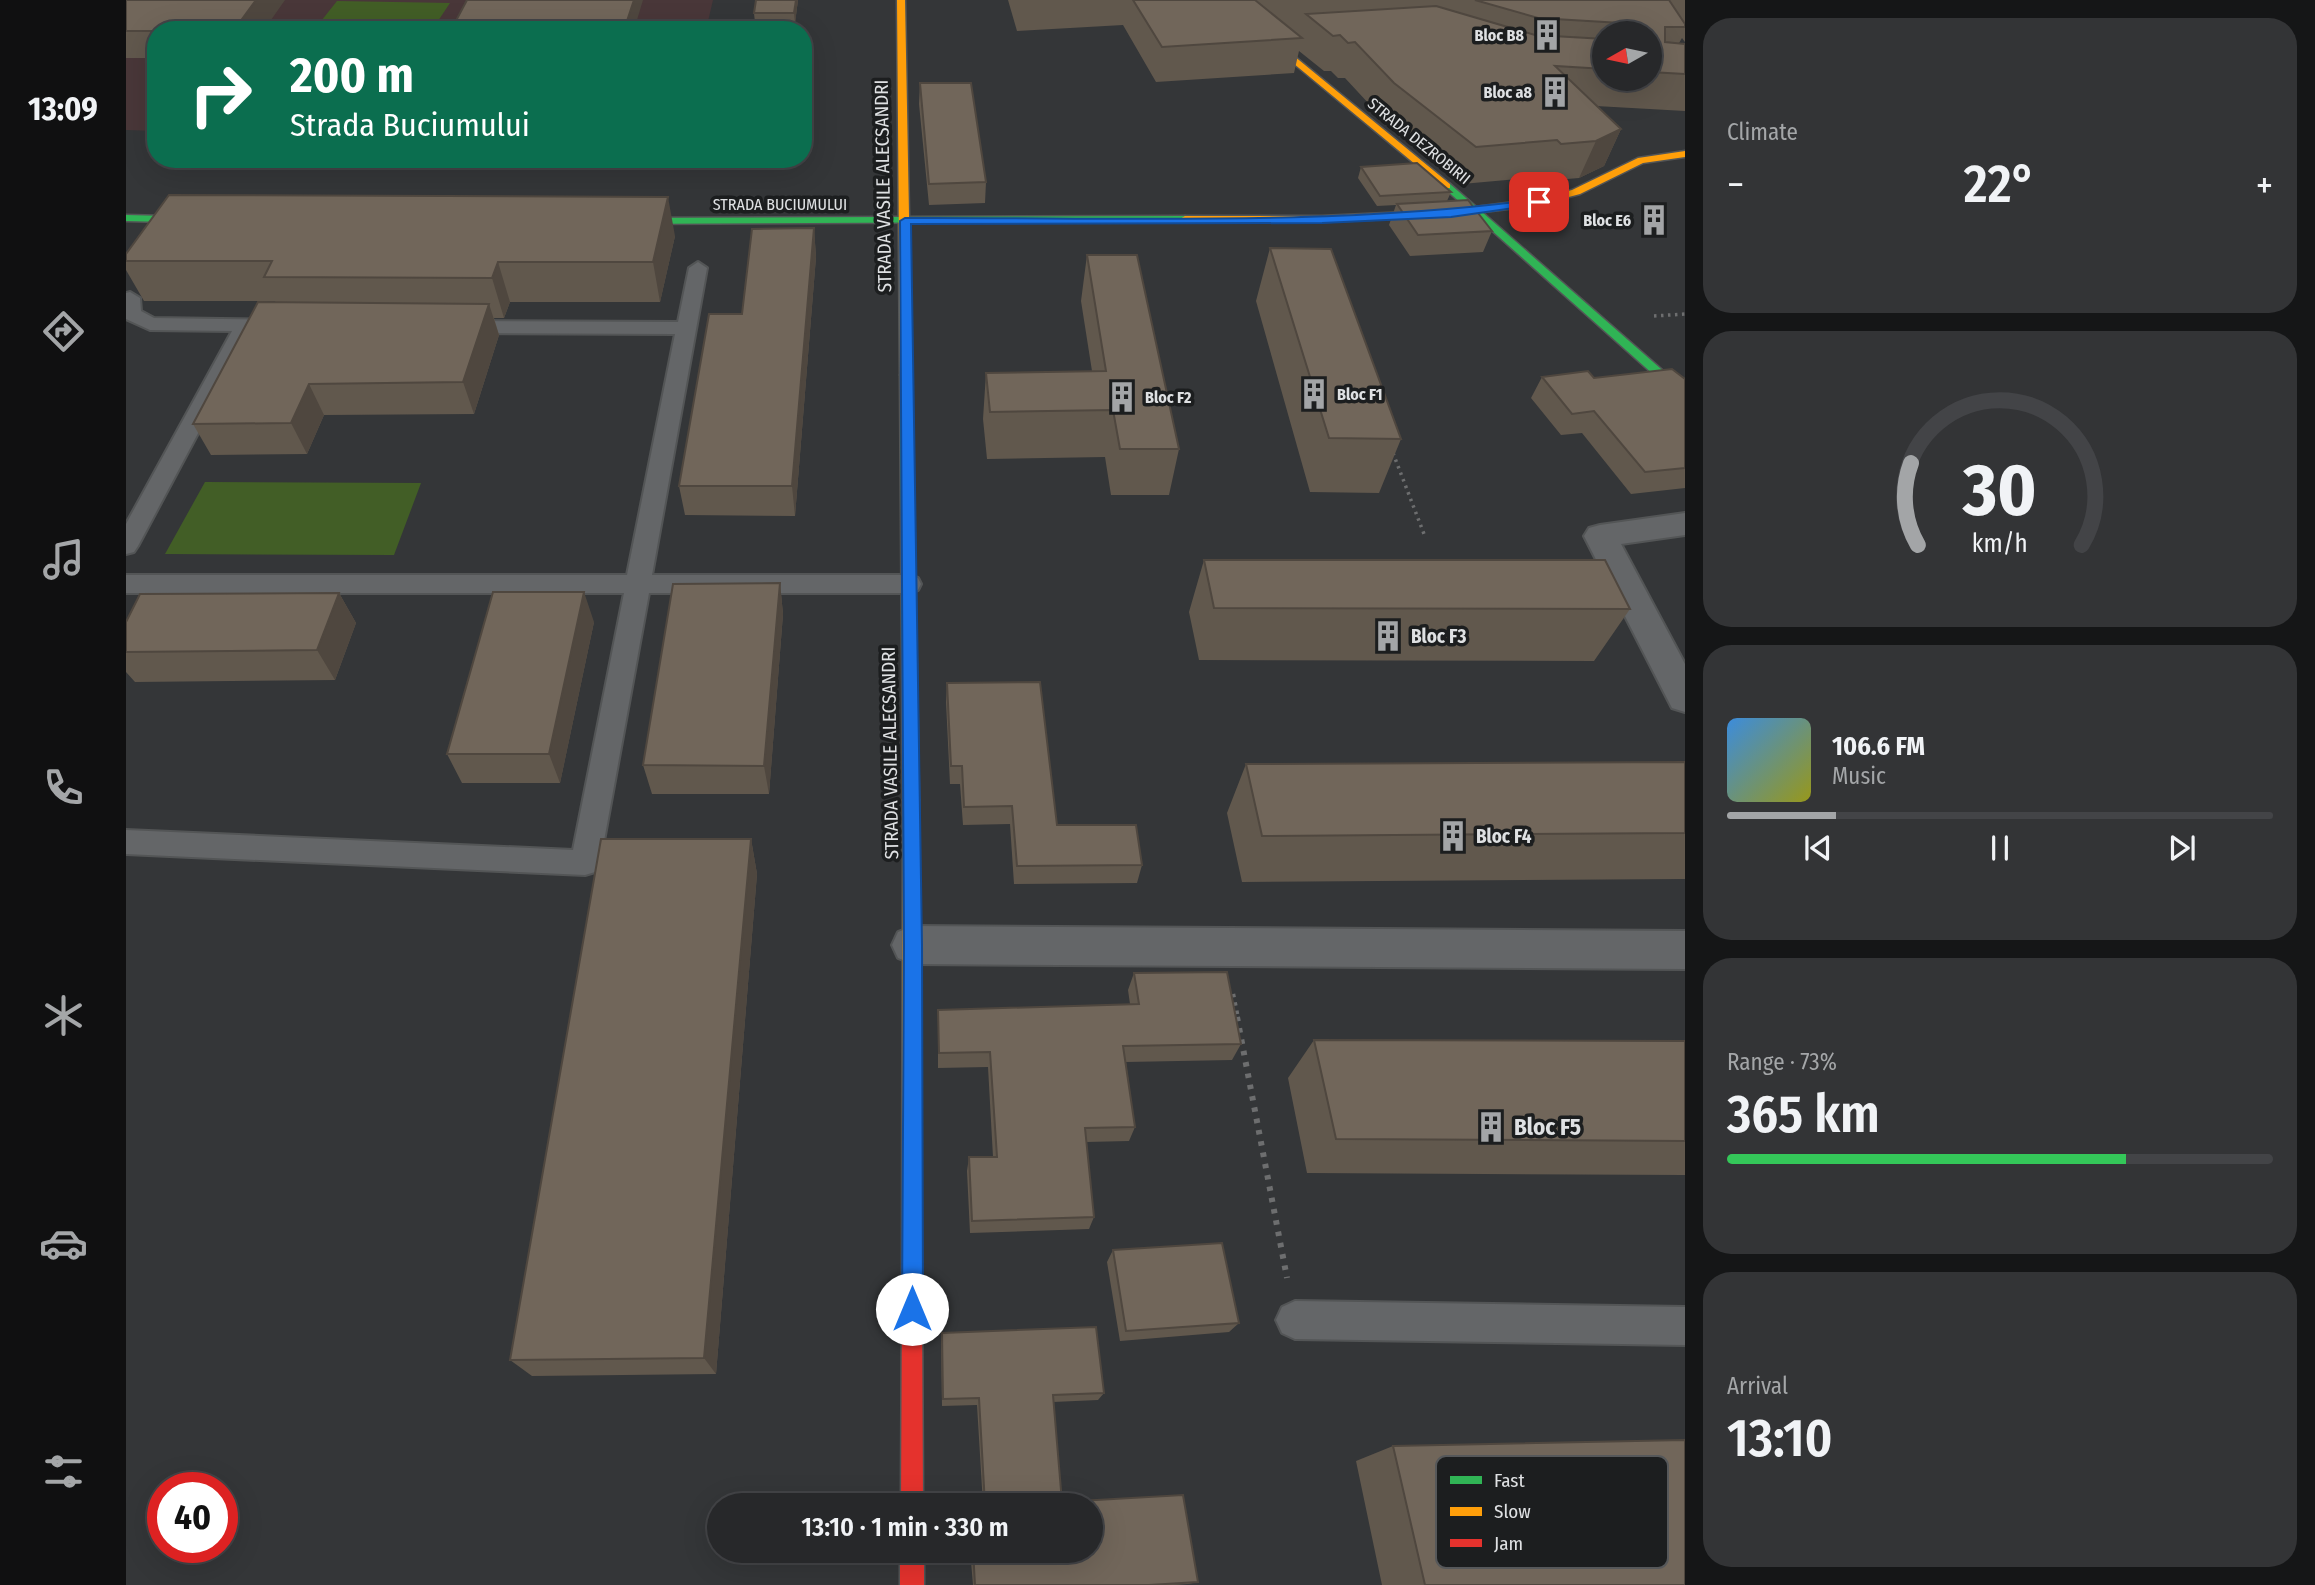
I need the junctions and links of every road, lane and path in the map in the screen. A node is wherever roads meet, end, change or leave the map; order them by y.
1 (901, 0) edge
2 (1221, 0) edge
3 (1302, 39) edge
4 (1269, 42) junction
5 (1685, 154) edge
6 (1476, 211) junction
7 (126, 218) edge
8 (221, 220) edge
9 (602, 221) edge
10 (905, 221) junction
11 (698, 268) dead end
12 (130, 298) edge
13 (245, 326) junction
14 (300, 327) edge
15 (438, 327) edge
16 (685, 328) junction
17 (1685, 396) edge
18 (1391, 448) edge
19 (1685, 524) edge
20 (1424, 534) dead end
21 (126, 547) edge
22 (126, 584) edge
23 (909, 584) junction
24 (638, 585) junction
25 (1685, 698) edge
26 (126, 842) edge
27 (913, 945) junction
28 (1224, 947) junction
29 (1685, 950) edge
30 (1295, 1320) joint
31 (1685, 1326) edge
32 (912, 1493) edge
33 (912, 1563) edge
34 (912, 1585) edge

1 - 10 street, STRADA VASILE ALECSANDRI
2 - 4 street, STRADA DEZROBIRII
3 - 4 street
4 - 6 street, STRADA DEZROBIRII
5 - 6 street, STRADA BUCIUMULUI
6 - 10 street, STRADA BUCIUMULUI
6 - 17 street, STRADA DEZROBIRII
7 - 8 street
9 - 10 street, STRADA BUCIUMULUI
10 - 23 street, STRADA VASILE ALECSANDRI
11 - 16 lane
12 - 13 lane
13 - 14 lane
13 - 21 lane
15 - 16 lane
16 - 24 lane
18 - 20 path
19 - 25 street
22 - 24 lane
23 - 24 lane
23 - 27 street, STRADA VASILE ALECSANDRI
24 - 26 lane
27 - 28 street
27 - 32 street, STRADA VASILE ALECSANDRI
28 - 29 street
28 - 30 path
30 - 31 lane
33 - 34 street

